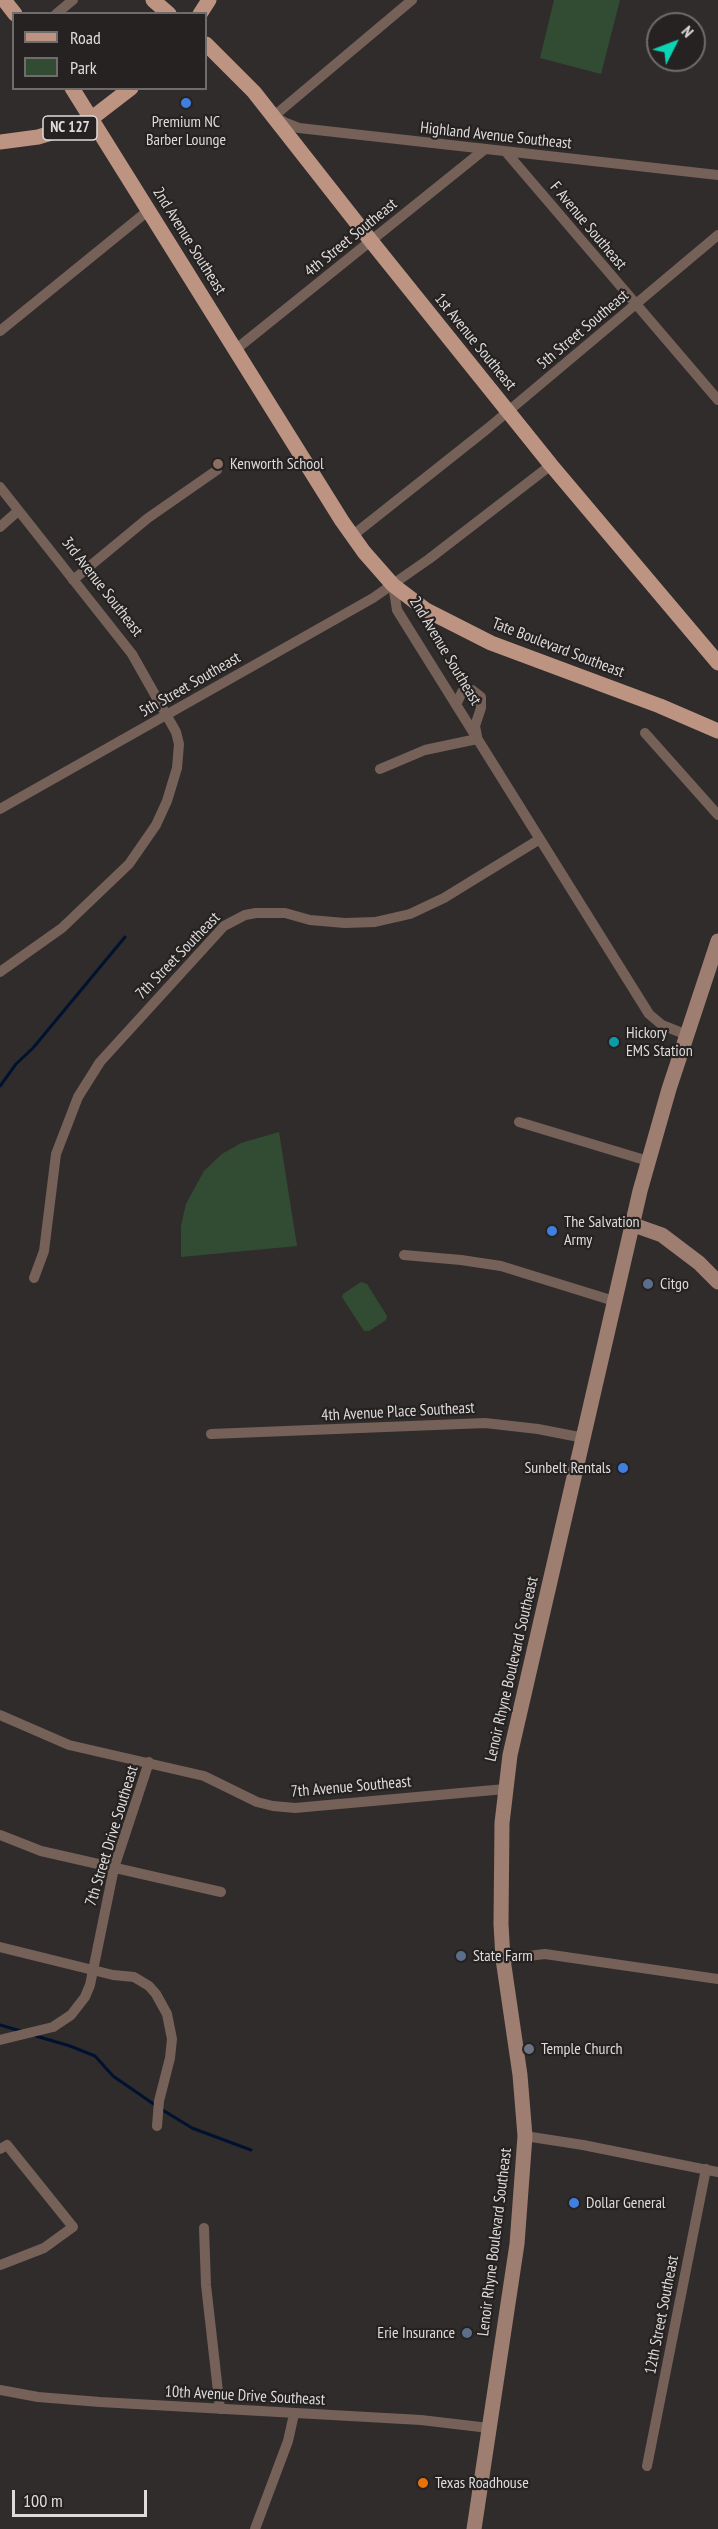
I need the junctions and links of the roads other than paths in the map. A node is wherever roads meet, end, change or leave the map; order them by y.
1 (4, 0) edge
2 (73, 0) edge
3 (153, 0) edge
4 (412, 0) edge
5 (13, 12) edge
6 (58, 12) edge
7 (168, 12) edge
8 (207, 45) edge
9 (73, 90) edge
10 (127, 90) edge
11 (274, 116) junction
12 (92, 118) junction
13 (0, 142) edge
14 (485, 149) junction
15 (507, 152) junction
16 (718, 176) edge
17 (149, 210) junction
18 (718, 235) edge
19 (371, 241) junction
20 (636, 305) junction
21 (0, 331) edge
22 (235, 350) junction
23 (718, 400) edge
24 (508, 411) junction
25 (552, 465) junction
26 (217, 470) dead end
27 (0, 487) edge
28 (18, 511) junction
29 (0, 527) edge
30 (352, 536) junction
31 (73, 580) junction
32 (393, 585) junction
33 (718, 663) edge
34 (456, 705) junction
35 (167, 716) junction
36 (718, 731) edge
37 (645, 733) dead end
38 (477, 739) junction
39 (380, 769) dead end
40 (0, 809) edge
41 (718, 815) edge
42 (540, 838) junction
43 (718, 941) edge
44 (0, 972) edge
45 (687, 1035) junction
46 (519, 1122) dead end
47 (648, 1161) junction
48 (632, 1224) junction
49 (404, 1255) dead end
50 (34, 1278) dead end
51 (718, 1282) edge
52 (614, 1302) junction
53 (211, 1434) dead end
54 (584, 1438) junction
55 (0, 1715) edge
56 (149, 1762) junction
57 (506, 1789) junction
58 (0, 1835) edge
59 (114, 1868) junction
60 (222, 1892) dead end
61 (0, 1947) edge
62 (503, 1959) junction
63 (93, 1971) junction
64 (718, 1979) edge
65 (0, 2040) edge
66 (157, 2126) dead end
67 (525, 2136) junction
68 (0, 2149) edge
69 (706, 2169) junction
70 (718, 2172) edge
71 (204, 2228) dead end
72 (0, 2265) edge
73 (0, 2390) edge
74 (220, 2409) junction
75 (294, 2414) junction
76 (489, 2428) junction
77 (647, 2466) dead end
78 (255, 2529) edge
79 (474, 2529) edge

1 - 5 main road
2 - 6 street
3 - 7 main road
4 - 11 street
8 - 11 main road, 1st Avenue Southeast
9 - 12 main road, 2nd Avenue Southeast
10 - 12 main road, NC 127
11 - 14 street, Highland Avenue Southeast
11 - 19 main road, 1st Avenue Southeast
12 - 13 main road, NC 127
12 - 17 main road, 2nd Avenue Southeast
14 - 15 street, Highland Avenue Southeast
14 - 19 street, 4th Street Southeast
15 - 16 street, Highland Avenue Southeast
15 - 20 street, F Avenue Southeast
17 - 21 street
17 - 22 main road, 2nd Avenue Southeast
18 - 20 street, 5th Street Southeast
19 - 22 street, 4th Street Southeast
19 - 24 main road, 1st Avenue Southeast
20 - 23 street, F Avenue Southeast
20 - 24 street, 5th Street Southeast
22 - 30 main road, 2nd Avenue Southeast
24 - 25 main road, 1st Avenue Southeast
24 - 30 street, 5th Street Southeast
25 - 32 street, 5th Street Southeast
25 - 33 main road, 1st Avenue Southeast
26 - 31 street
27 - 28 street, 3rd Avenue Southeast
28 - 29 street
28 - 31 street, 3rd Avenue Southeast
30 - 32 main road, 2nd Avenue Southeast
31 - 35 street, 3rd Avenue Southeast
32 - 34 street, 2nd Avenue Southeast
32 - 35 street, 5th Street Southeast
32 - 36 main road, Tate Boulevard Southeast
34 - 38 street, 2nd Avenue Southeast
34 - 38 street
35 - 40 street, 5th Street Southeast
35 - 44 street, 3rd Avenue Southeast
37 - 41 street
38 - 39 street
38 - 42 street, 2nd Avenue Southeast
42 - 45 street, 2nd Avenue Southeast
42 - 50 street, 7th Street Southeast
43 - 45 main road, Lenoir Rhyne Boulevard Southeast
45 - 47 main road, Lenoir Rhyne Boulevard Southeast
46 - 47 street
47 - 48 main road, Lenoir Rhyne Boulevard Southeast
48 - 51 main road
48 - 52 main road, Lenoir Rhyne Boulevard Southeast
49 - 52 street
52 - 54 main road, Lenoir Rhyne Boulevard Southeast
53 - 54 street, 4th Avenue Place Southeast
54 - 57 main road, Lenoir Rhyne Boulevard Southeast
55 - 56 street, 7th Avenue Southeast
56 - 57 street, 7th Avenue Southeast
56 - 59 street, 7th Street Drive Southeast
57 - 62 main road, Lenoir Rhyne Boulevard Southeast
58 - 59 street
59 - 60 street
59 - 63 street, 7th Street Drive Southeast
61 - 63 street
62 - 64 street
62 - 67 main road, Lenoir Rhyne Boulevard Southeast
63 - 65 street, 7th Street Drive Southeast
63 - 66 street
67 - 69 street
67 - 76 main road, Lenoir Rhyne Boulevard Southeast
68 - 72 street
69 - 70 street
69 - 77 street, 12th Street Southeast
71 - 74 street
73 - 74 street, 10th Avenue Drive Southeast
74 - 75 street, 10th Avenue Drive Southeast
75 - 76 street, 10th Avenue Drive Southeast
75 - 78 street
76 - 79 main road, Lenoir Rhyne Boulevard Southeast

